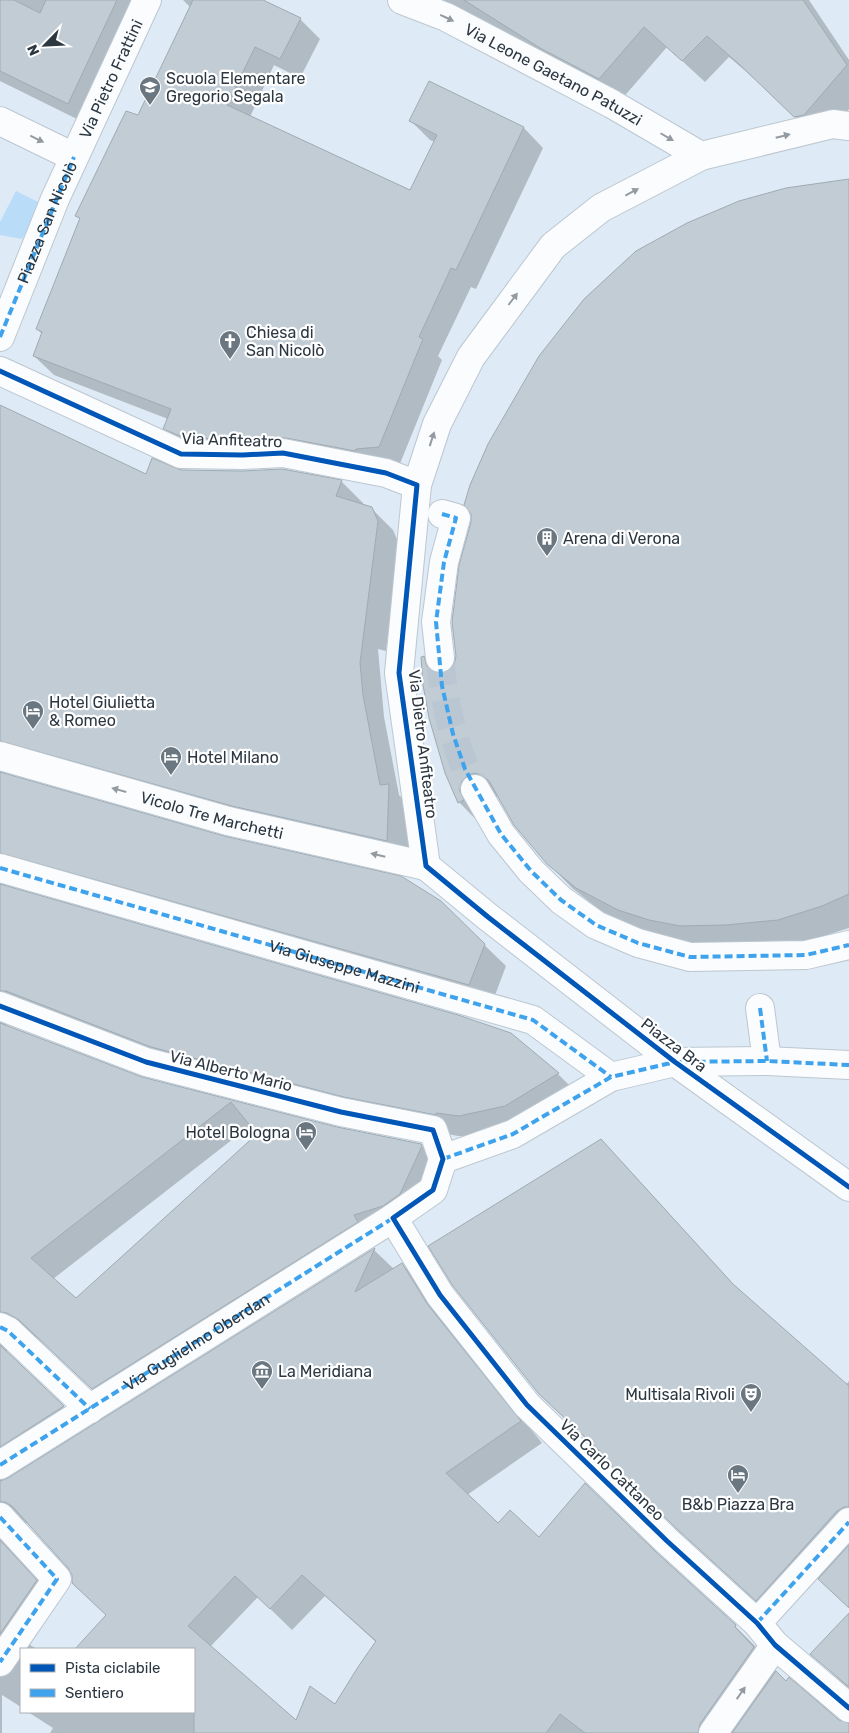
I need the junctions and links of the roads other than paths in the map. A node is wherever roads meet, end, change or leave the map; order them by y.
1 (147, 0) edge
2 (402, 0) edge
3 (0, 121) edge
4 (849, 126) edge
5 (701, 156) junction
6 (74, 157) junction
7 (0, 337) edge
8 (0, 371) edge
9 (417, 485) junction
10 (442, 514) dead end
11 (440, 658) tunnel mouth
12 (0, 756) edge
13 (475, 789) tunnel mouth
14 (426, 866) junction
15 (0, 868) edge
16 (849, 944) edge
17 (0, 1006) edge
18 (760, 1008) dead end
19 (768, 1060) junction
20 (675, 1062) junction
21 (848, 1066) edge
22 (611, 1077) junction
23 (443, 1159) junction
24 (849, 1187) edge
25 (393, 1218) junction
26 (0, 1327) edge
27 (90, 1409) junction
28 (0, 1465) edge
29 (0, 1517) edge
30 (849, 1522) edge
31 (757, 1623) junction
32 (775, 1645) junction
33 (0, 1662) edge
34 (849, 1708) edge
35 (713, 1733) edge

1 - 6 street, Via Pietro Frattini
2 -> 5 street, Via Leone Gaetano Patuzzi
3 -> 6 street, Piazza San Nicolò
5 -> 4 street, Via Dietro Anfiteatro
9 -> 5 street, Via Dietro Anfiteatro
6 - 7 street, Piazza San Nicolò
8 - 9 street, Via Anfiteatro
9 - 14 street, Via Dietro Anfiteatro
10 - 11 street, Via Dietro Anfiteatro
14 -> 12 street, Vicolo Tre Marchetti
13 - 16 street
14 - 20 street, Piazza Bra
15 - 22 street, Via Giuseppe Mazzini
17 - 23 street, Via Alberto Mario
18 - 19 street
19 - 20 street, Piazza Bra
19 - 21 street, Piazza Bra
20 - 22 street
20 - 24 street, Piazza Bra
22 - 23 street
23 - 25 street, Via Guglielmo Oberdan
25 - 27 street, Via Guglielmo Oberdan
25 - 31 street, Via Carlo Cattaneo
26 - 27 street
27 - 28 street, Via Guglielmo Oberdan
29 - 33 street
30 - 31 street
31 - 32 street, Via Carlo Cattaneo
32 - 34 street, Via Carlo Cattaneo
35 -> 32 street

